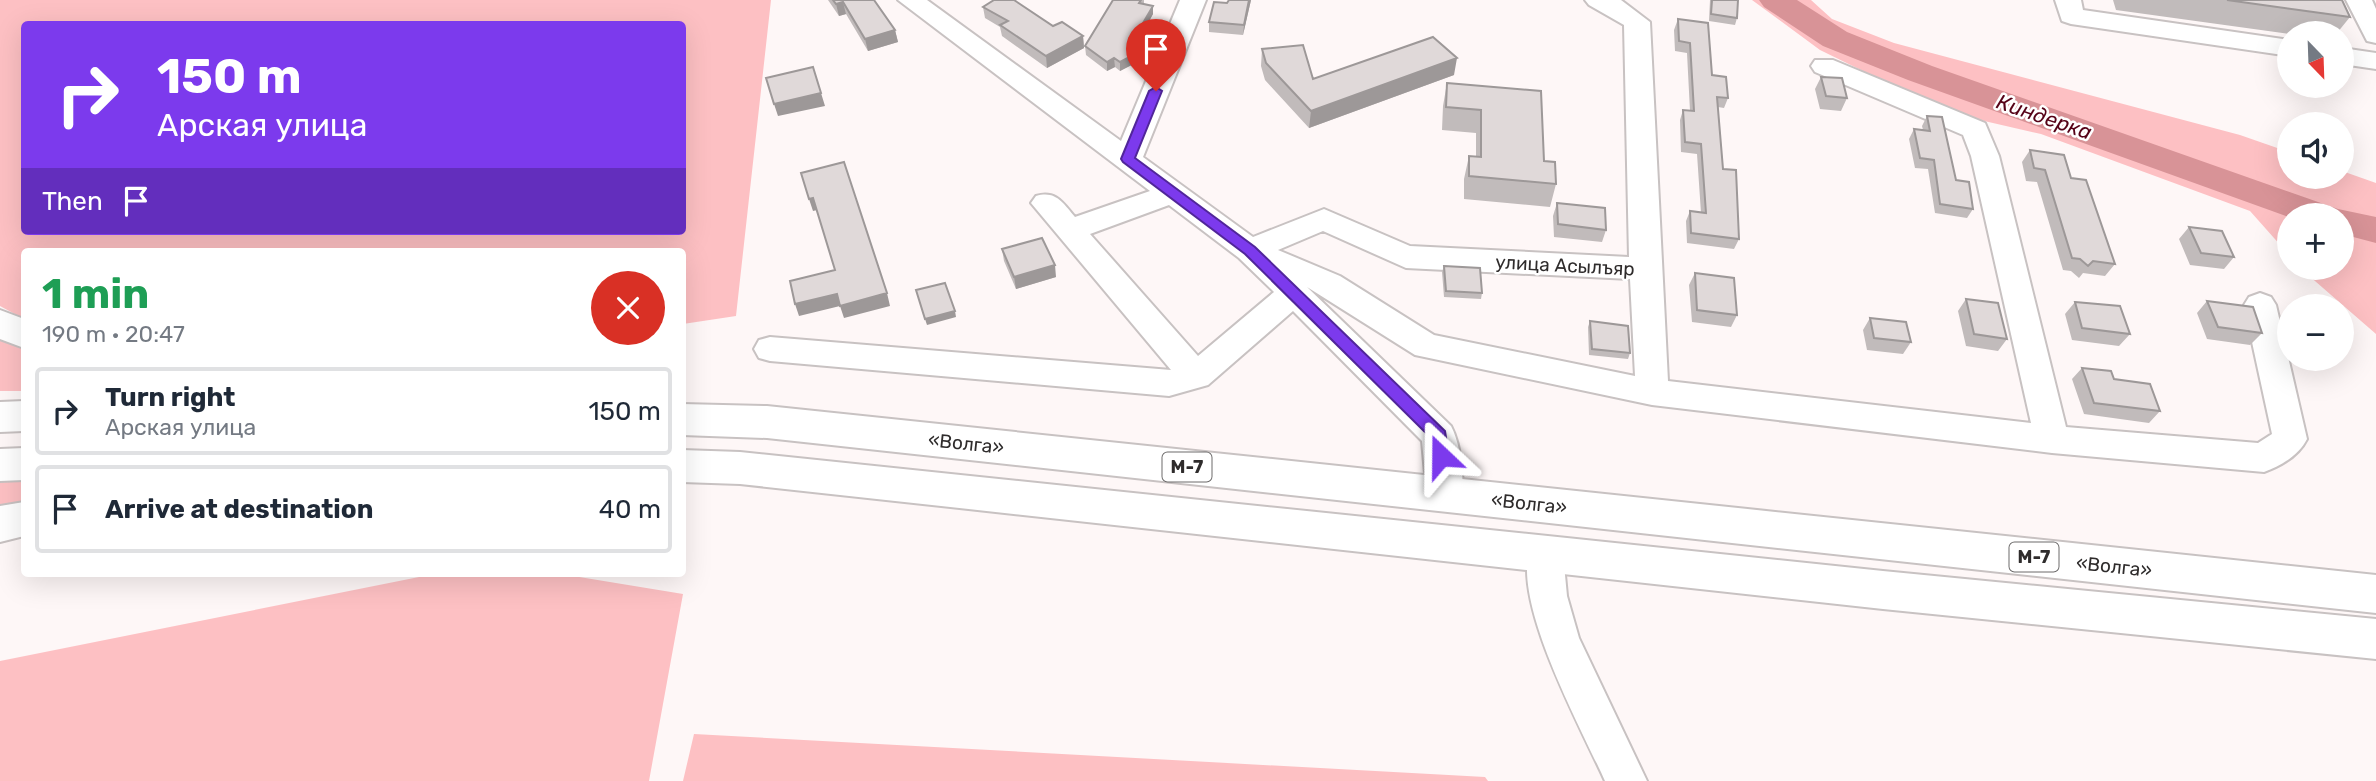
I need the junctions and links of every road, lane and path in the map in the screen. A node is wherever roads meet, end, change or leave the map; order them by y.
1 (911, 0) edge
2 (1193, 0) edge
3 (1598, 0) edge
4 (2068, 0) edge
5 (2359, 0) edge
6 (2376, 35) edge
7 (2277, 46) edge
8 (2354, 58) edge
9 (2376, 61) edge
10 (1825, 66) dead end
11 (1128, 159) junction
12 (1173, 193) junction
13 (1046, 203) dead end
14 (1070, 230) junction
15 (1250, 250) junction
16 (1645, 269) junction
17 (1293, 293) junction
18 (2260, 305) dead end
19 (0, 324) edge
20 (21, 333) edge
21 (770, 349) dead end
22 (1196, 376) junction
23 (1652, 392) junction
24 (21, 416) edge
25 (0, 417) edge
26 (686, 419) edge
27 (2052, 439) junction
28 (21, 464) edge
29 (0, 465) edge
30 (686, 466) edge
31 (1445, 495) junction
32 (21, 520) edge
33 (0, 524) edge
34 (1545, 554) junction
35 (2376, 594) edge
36 (2376, 639) edge
37 (1626, 781) edge

1 - 11 street
2 - 11 street
3 - 16 street, улица Асылъяр
4 - 7 street
5 - 6 street
8 - 9 street
10 - 27 street
11 - 12 street
12 - 14 street
12 - 15 street
13 - 14 street
14 - 22 street
15 - 16 street, улица Асылъяр
15 - 17 street
15 - 23 street
16 - 23 street
17 - 22 street
17 - 31 street
18 - 27 street
19 - 20 main road
21 - 22 street
23 - 27 street
24 - 25 main road
26 - 31 main road, «Волга» / М-7
28 - 29 main road
30 - 34 main road
31 - 35 main road, «Волга» / М-7
32 - 33 main road
34 - 36 main road
34 - 37 street

